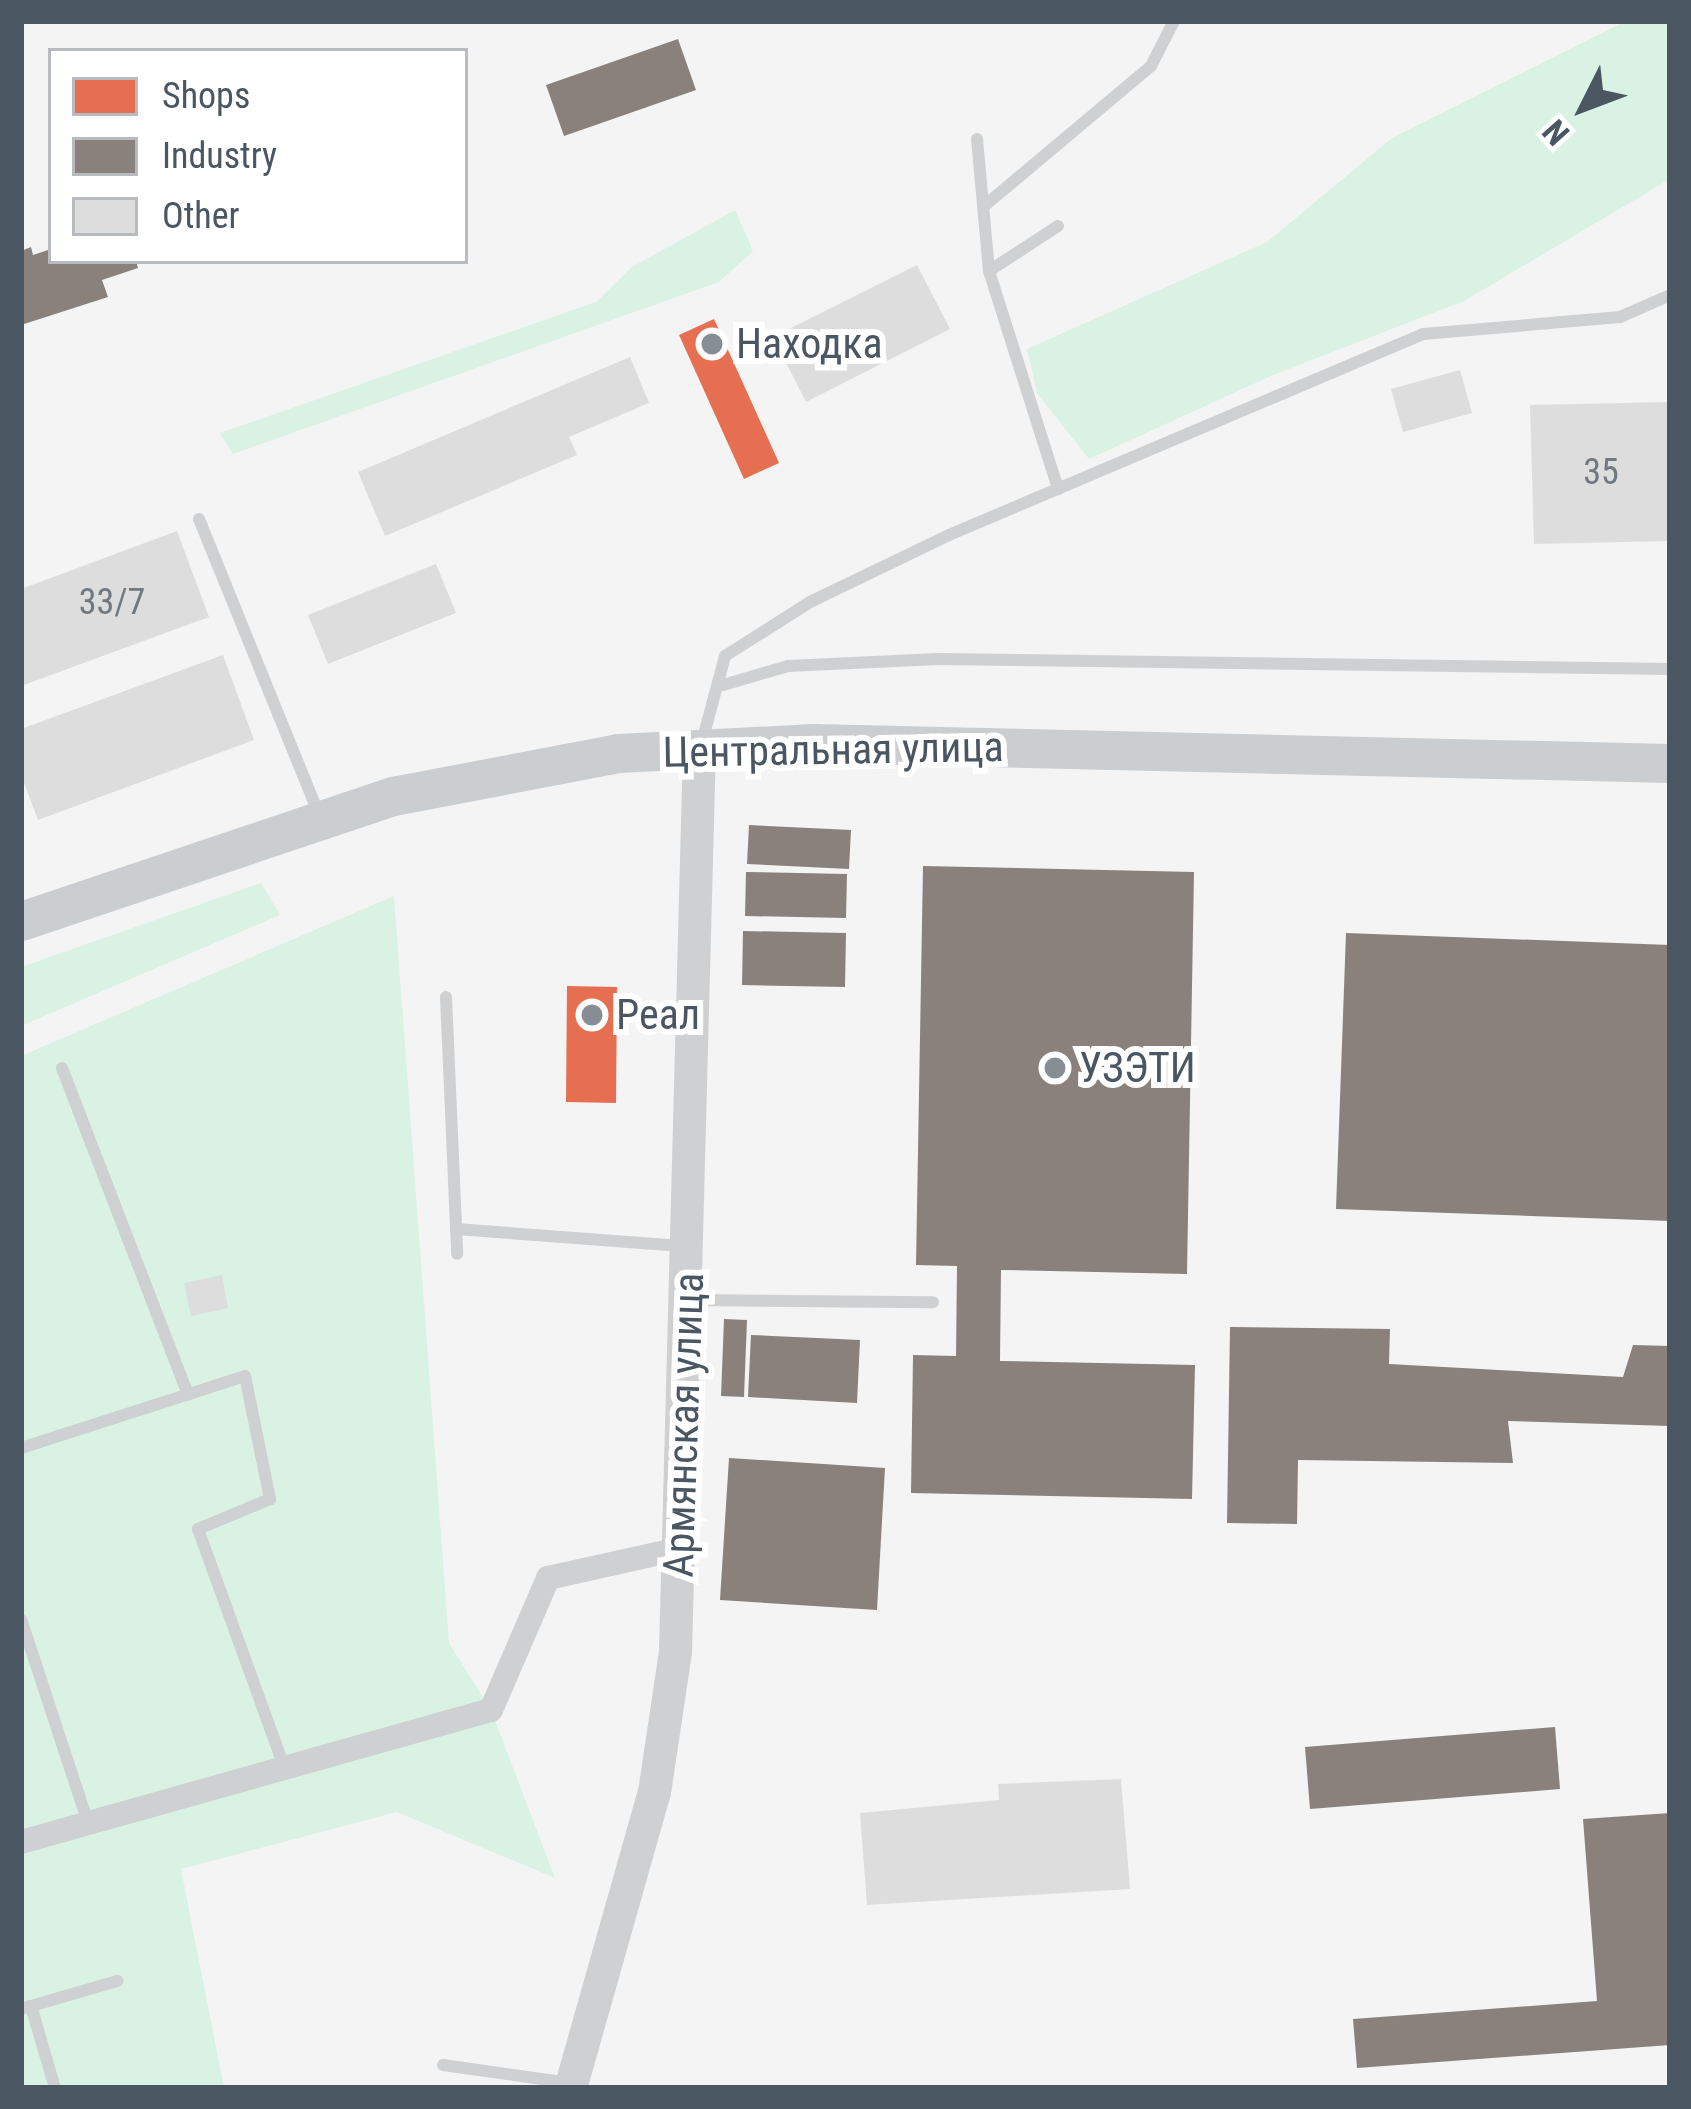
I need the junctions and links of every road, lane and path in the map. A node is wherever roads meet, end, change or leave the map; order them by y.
1 (1174, 21) edge
2 (977, 139) dead end
3 (983, 207) junction
4 (1058, 226) dead end
5 (989, 271) junction
6 (1670, 295) edge
7 (1058, 489) junction
8 (199, 519) dead end
9 (1670, 669) edge
10 (723, 685) junction
11 (700, 749) junction
12 (1670, 763) edge
13 (320, 818) junction
14 (23, 916) edge
15 (446, 997) dead end
16 (62, 1068) dead end
17 (456, 1229) junction
18 (688, 1247) junction
19 (457, 1253) dead end
20 (689, 1300) junction
21 (933, 1302) dead end
22 (188, 1394) junction
23 (21, 1448) edge
24 (683, 1548) junction
25 (21, 1619) edge
26 (284, 1768) junction
27 (89, 1824) junction
28 (21, 1842) edge
29 (117, 1981) dead end
30 (26, 2007) edge
31 (443, 2065) dead end
32 (570, 2085) edge
33 (55, 2088) edge

1 - 3 lane
2 - 3 lane
3 - 5 lane
4 - 5 lane
5 - 7 lane
6 - 7 lane
7 - 10 lane
8 - 13 lane
9 - 10 lane
10 - 11 lane
11 - 12 main road, Центральная улица
11 - 13 main road, Центральная улица
11 - 18 street, Армянская улица
13 - 14 main road, Центральная улица
15 - 17 lane
16 - 22 lane
17 - 18 lane
17 - 19 lane
18 - 20 street, Армянская улица
20 - 21 lane
20 - 24 street, Армянская улица
22 - 23 lane
22 - 26 lane
24 - 26 street
24 - 32 street, Армянская улица
25 - 27 lane
26 - 27 street
27 - 28 street
29 - 30 lane
30 - 33 lane
31 - 32 lane

